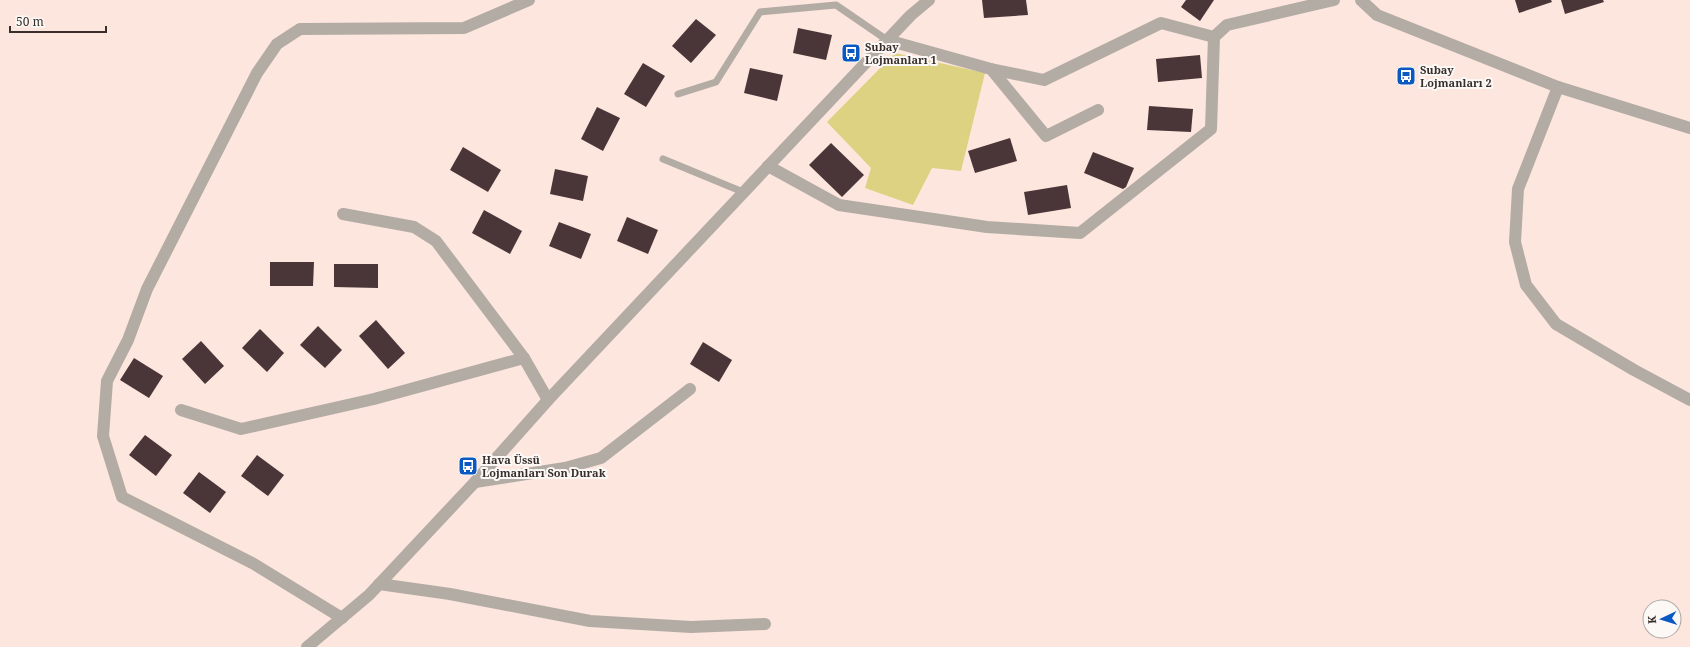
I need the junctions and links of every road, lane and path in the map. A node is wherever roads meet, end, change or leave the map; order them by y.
1 (529, 0) edge
2 (1334, 0) edge
3 (1361, 0) edge
4 (926, 1) edge
5 (1214, 37) junction
6 (887, 40) junction
7 (991, 69) junction
8 (1558, 87) junction
9 (678, 94) dead end
10 (1098, 110) dead end
11 (1690, 128) edge
12 (664, 159) dead end
13 (768, 166) junction
14 (743, 192) junction
15 (343, 214) dead end
16 (524, 358) junction
17 (690, 389) dead end
18 (548, 400) junction
19 (1690, 400) edge
20 (181, 410) dead end
21 (475, 482) junction
22 (379, 584) junction
23 (342, 618) junction
24 (765, 624) dead end
25 (307, 647) edge

1 - 23 street
2 - 5 street
3 - 8 street
4 - 6 street
5 - 7 street
5 - 13 street
6 - 7 street
6 - 9 lane
6 - 13 street
7 - 10 street
8 - 11 street
8 - 19 street
12 - 14 lane
13 - 14 street
14 - 18 street
15 - 16 street
16 - 18 street
16 - 20 street
17 - 21 street
18 - 21 street
21 - 22 street
22 - 23 street
22 - 24 street
23 - 25 street

